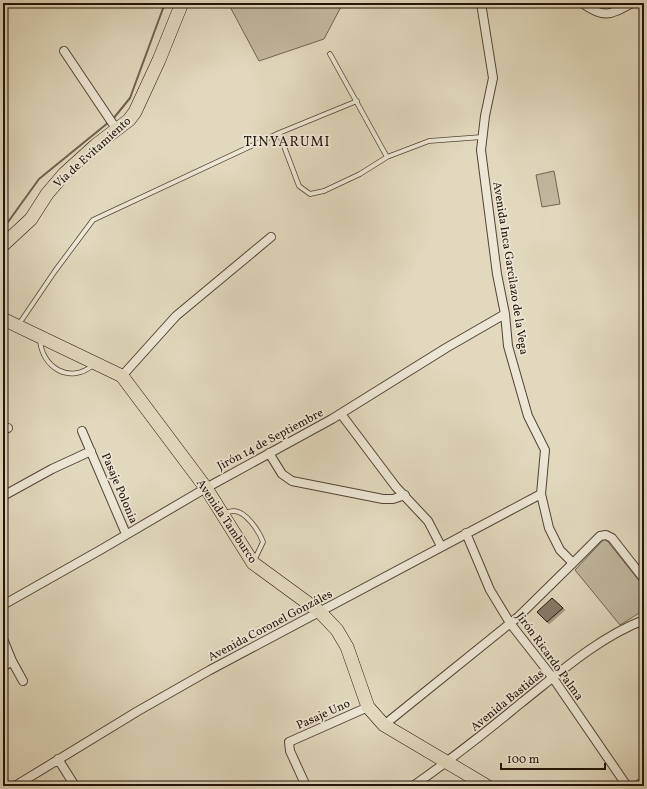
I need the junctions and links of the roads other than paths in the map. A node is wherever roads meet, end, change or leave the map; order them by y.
1 (182, 3) edge
2 (481, 3) edge
3 (582, 3) edge
4 (632, 3) edge
5 (64, 51) dead end
6 (330, 54) dead end
7 (357, 101) junction
8 (117, 130) junction
9 (279, 133) junction
10 (482, 137) junction
11 (387, 158) junction
12 (271, 236) dead end
13 (3, 245) edge
14 (505, 314) junction
15 (3, 319) edge
16 (18, 326) junction
17 (40, 336) junction
18 (95, 363) junction
19 (122, 376) junction
20 (341, 414) junction
21 (82, 431) dead end
22 (91, 451) junction
23 (269, 453) junction
24 (206, 488) junction
25 (541, 494) junction
26 (405, 495) junction
27 (3, 496) edge
28 (222, 514) junction
29 (466, 533) junction
30 (126, 534) junction
31 (442, 546) junction
32 (253, 563) junction
33 (573, 563) junction
34 (644, 579) edge
35 (3, 605) edge
36 (320, 612) junction
37 (644, 620) edge
38 (510, 623) junction
39 (3, 639) edge
40 (12, 661) junction
41 (3, 667) edge
42 (553, 678) junction
43 (23, 681) dead end
44 (368, 707) junction
45 (384, 725) junction
46 (58, 759) junction
47 (447, 762) junction
48 (644, 784) edge
49 (15, 786) edge
50 (75, 786) edge
51 (306, 786) edge
52 (413, 786) edge
53 (487, 786) edge
54 (627, 786) edge
55 (640, 786) edge

1 - 8 main road, Vía de Evitamiento
2 - 10 street, Avenida Inca Garcilazo de la Vega
3 - 4 street
5 - 8 street
6 - 7 lane
7 - 9 lane
7 - 11 lane
8 - 13 main road, Vía de Evitamiento
9 - 11 lane
9 - 16 lane
10 - 11 lane
10 - 14 street, Avenida Inca Garcilazo de la Vega
12 - 19 street
14 - 20 street, Jirón 14 de Septiembre
14 - 25 street, Avenida Inca Garcilazo de la Vega
15 - 16 main road, Avenida Tamburco
16 - 17 main road, Avenida Tamburco
17 - 18 main road, Avenida Tamburco
17 - 18 lane
18 - 19 main road, Avenida Tamburco
19 - 24 main road, Avenida Tamburco
20 - 23 street, Jirón 14 de Septiembre
20 - 26 street
21 - 22 street, Pasaje Polonia
22 - 27 street, Pasaje Polonia
22 - 30 street, Pasaje Polonia
23 - 24 street, Jirón 14 de Septiembre
23 - 26 street
24 - 28 main road, Avenida Tamburco
24 - 30 street, Jirón 14 de Septiembre
25 - 29 street, Avenida Coronel Gonzáles
25 - 33 street, Avenida Inca Garcilazo de la Vega
26 - 31 street
28 - 32 main road, Avenida Tamburco
28 - 32 lane
29 - 31 street, Avenida Coronel Gonzáles
29 - 38 street, Jirón Ricardo Palma
30 - 35 street, Jirón 14 de Septiembre
31 - 36 street, Avenida Coronel Gonzáles
32 - 36 main road, Avenida Tamburco
33 - 34 street
33 - 38 street
36 - 44 main road, Avenida Tamburco
36 - 46 street, Avenida Coronel Gonzáles
37 - 42 street, Avenida Bastidas
38 - 42 street, Jirón Ricardo Palma
38 - 45 street
39 - 40 street
40 - 41 street
40 - 43 street
42 - 47 street, Avenida Bastidas
42 - 54 street, Jirón Ricardo Palma
44 - 45 main road, Avenida Tamburco
44 - 51 street, Pasaje Uno
45 - 47 main road, Avenida Tamburco
46 - 49 street, Avenida Coronel Gonzáles
46 - 50 street
47 - 52 street, Avenida Bastidas
47 - 53 main road, Avenida Tamburco
48 - 55 main road

